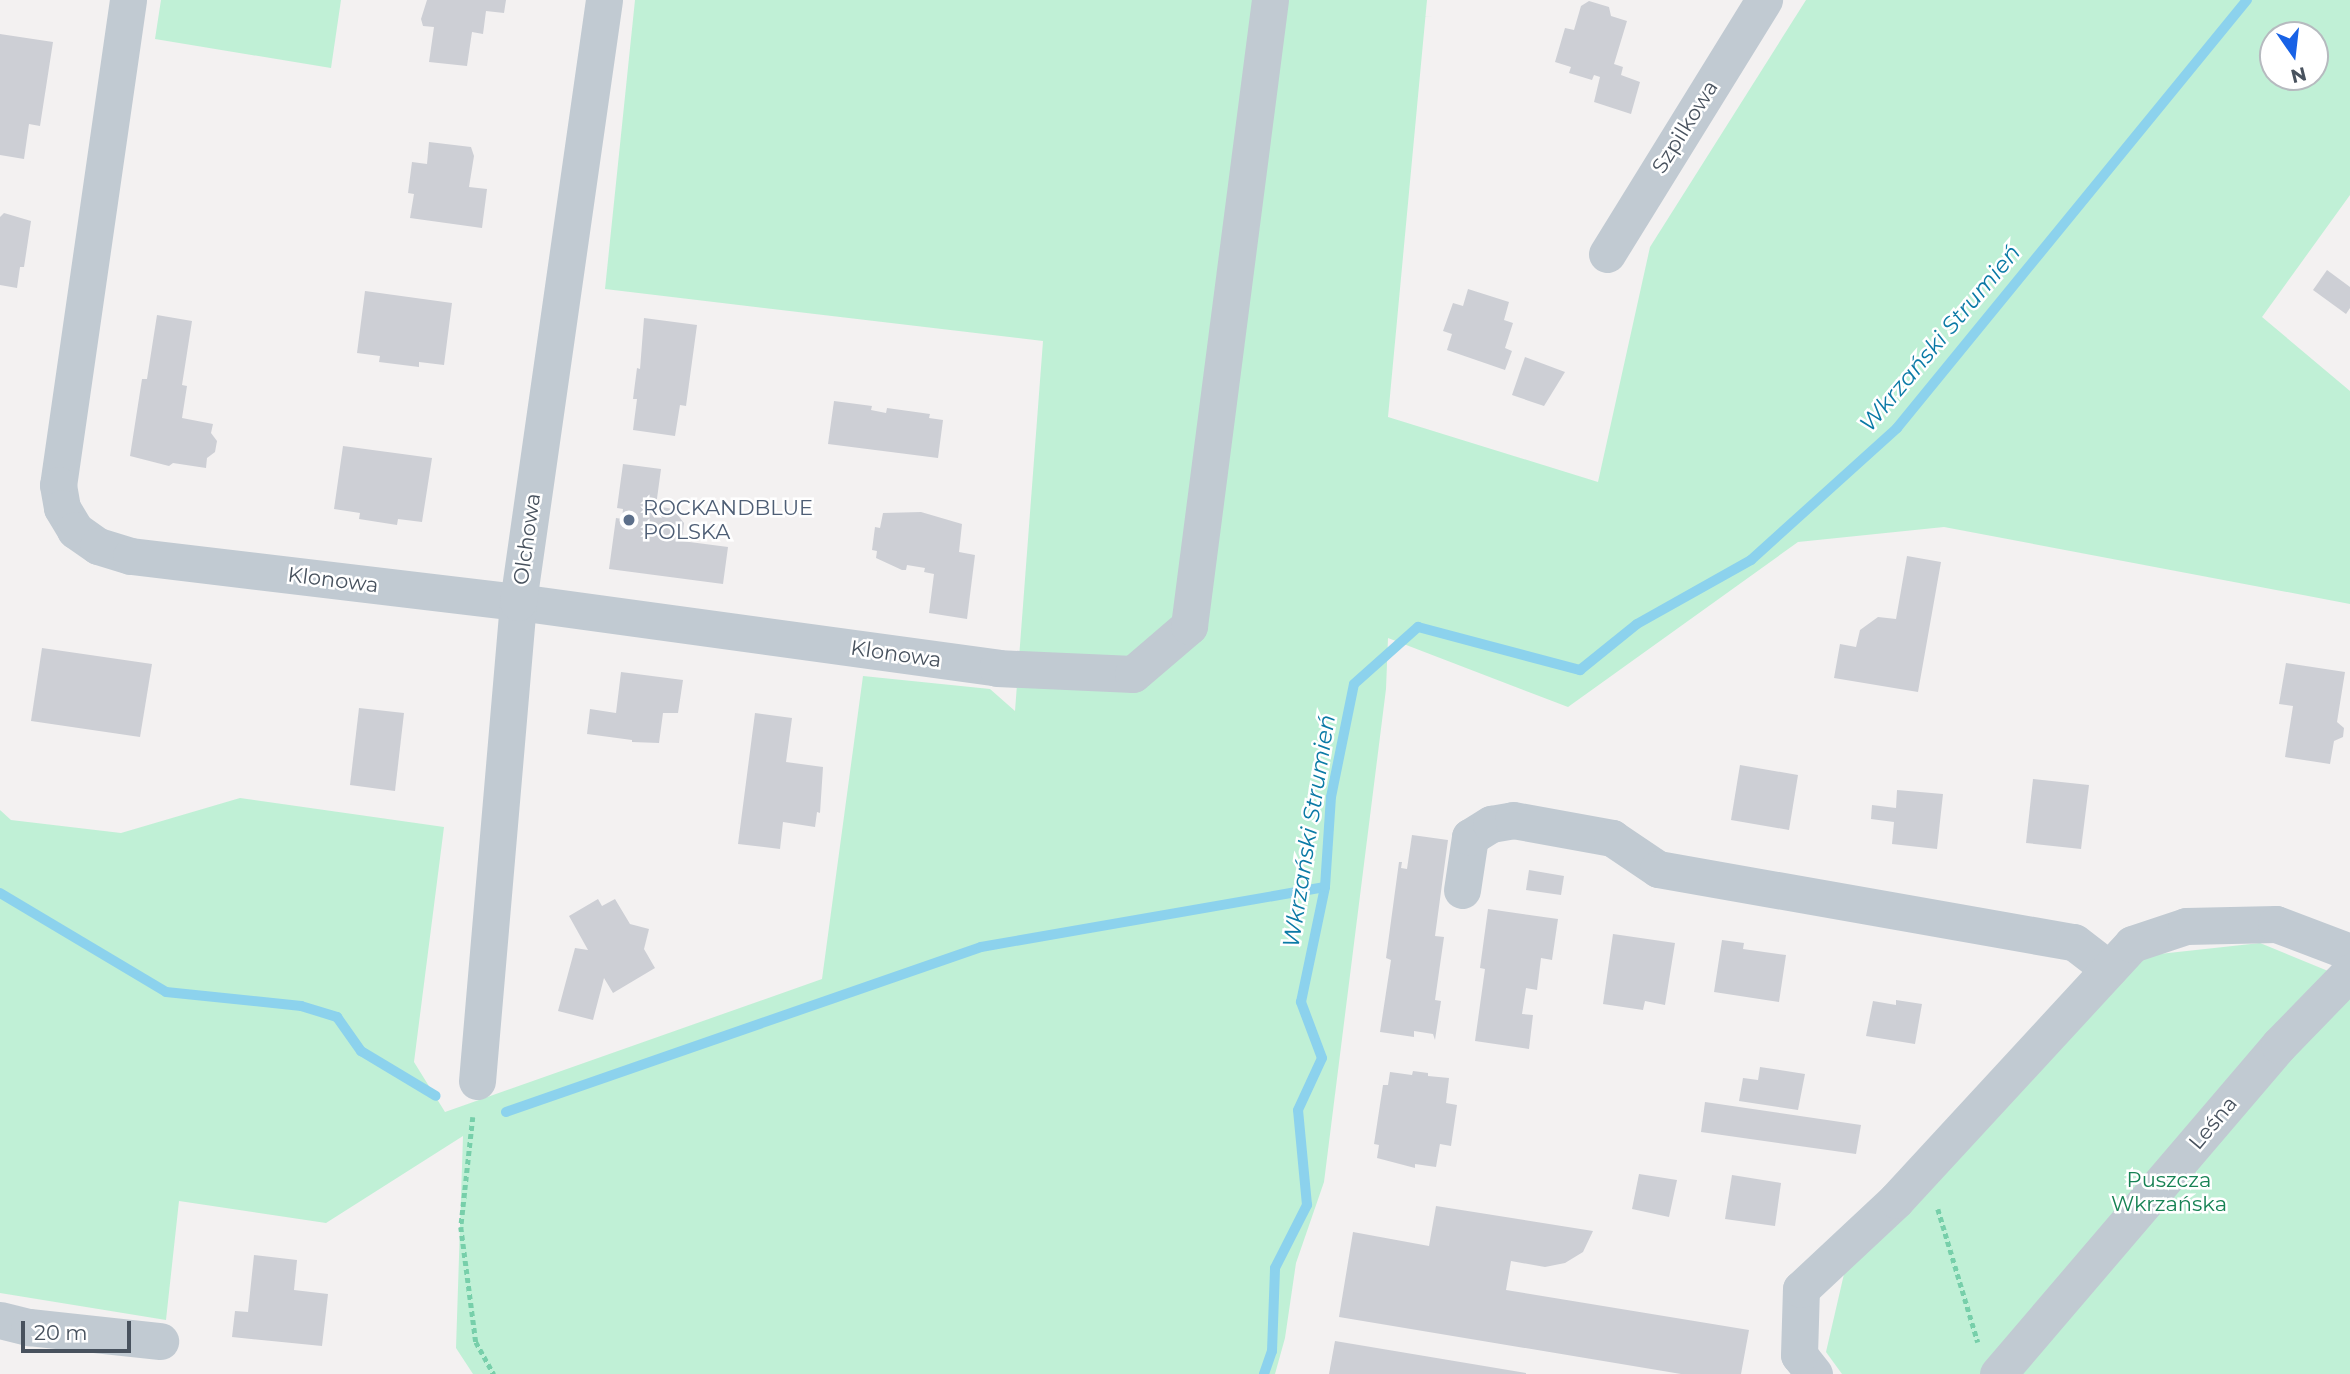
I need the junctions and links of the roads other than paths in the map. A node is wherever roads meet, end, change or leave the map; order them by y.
1 (128, 0) edge
2 (604, 0) edge
3 (1270, 0) edge
4 (1764, 0) edge
5 (1607, 254) dead end
6 (518, 602) junction
7 (1462, 890) dead end
8 (2350, 952) edge
9 (2109, 969) junction
10 (2350, 972) edge
11 (477, 1081) road end
12 (0, 1320) edge
13 (160, 1341) dead end
14 (1989, 1360) edge
15 (1814, 1374) edge

1 - 6 street, Klonowa
2 - 6 street, Olchowa
3 - 6 street, Klonowa
4 - 5 street, Szpilkowa
6 - 11 street, Olchowa
7 - 9 street
8 - 9 street
9 - 15 street
10 - 14 street, Leśna
12 - 13 street

